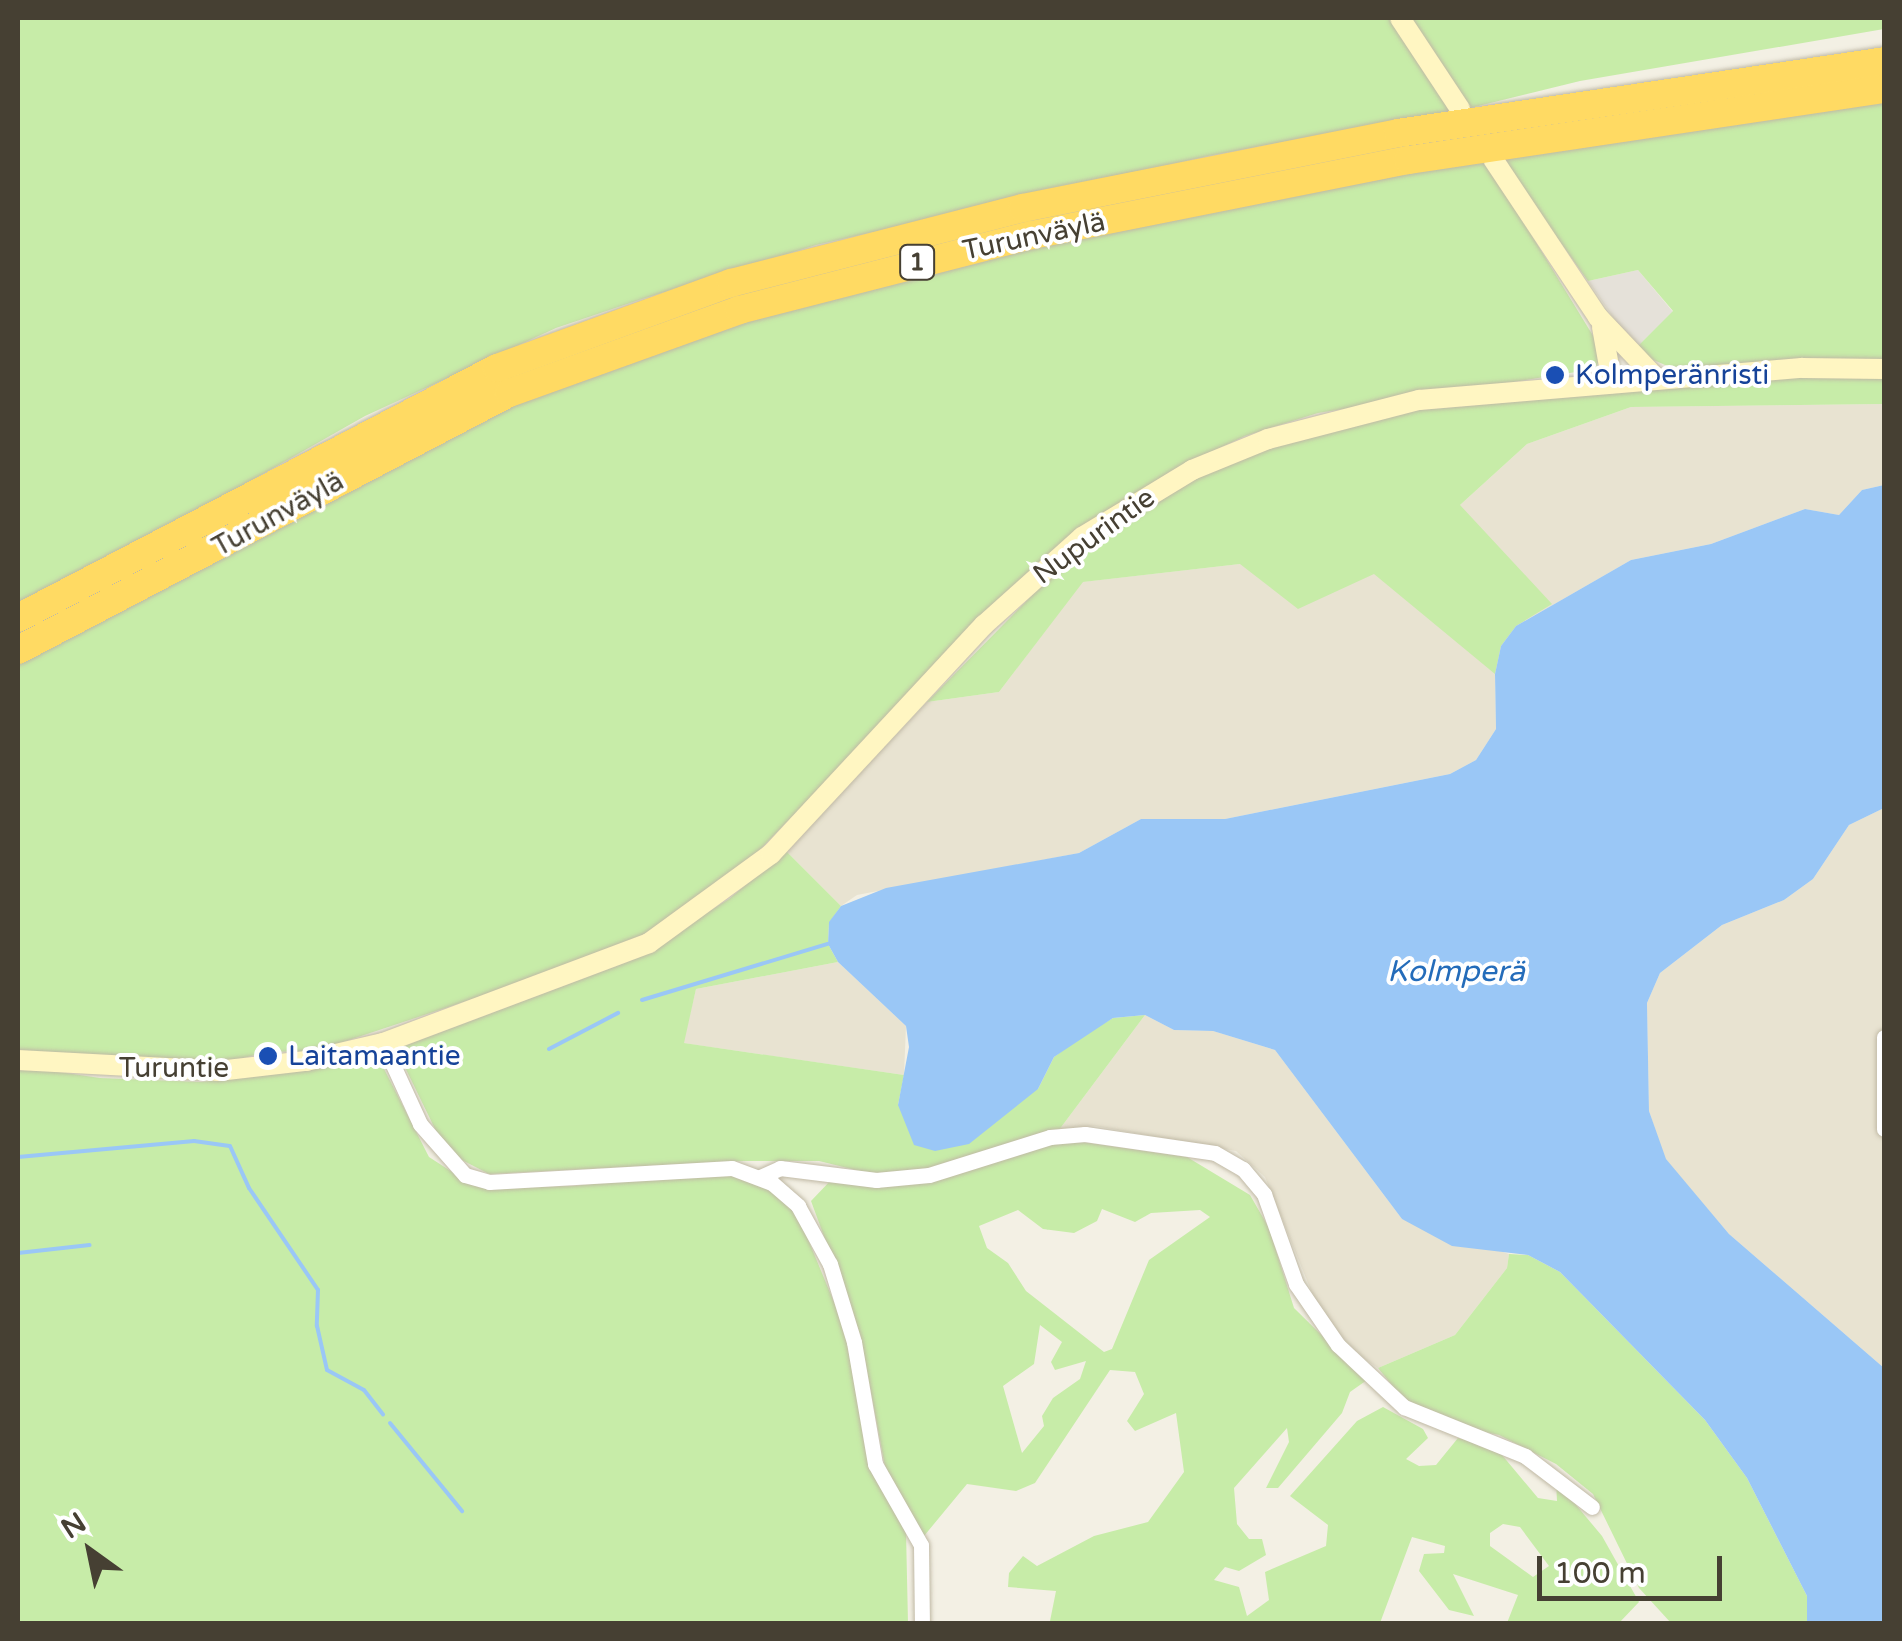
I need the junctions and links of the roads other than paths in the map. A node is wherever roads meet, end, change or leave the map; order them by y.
1 (1400, 18) edge
2 (1884, 61) edge
3 (1884, 89) edge
4 (1460, 109) dead end
5 (1493, 159) dead end
6 (1598, 317) junction
7 (1884, 369) edge
8 (1657, 379) junction
9 (1612, 383) junction
10 (18, 618) edge
11 (18, 650) edge
12 (446, 1021) joint
13 (1884, 1037) edge
14 (383, 1043) junction
15 (18, 1060) edge
16 (1884, 1129) edge
17 (760, 1176) junction
18 (1592, 1507) dead end
19 (922, 1624) edge

1 - 4 main road
2 - 10 highway, Turunväylä / 1
3 - 11 highway, Turunväylä / 1
5 - 6 main road
6 - 8 main road
6 - 9 main road
7 - 8 main road, Nupurintie
8 - 9 main road, Nupurintie
9 - 12 main road, Nupurintie
12 - 14 main road, Turuntie
13 - 16 street
14 - 15 main road, Turuntie
14 - 17 street
17 - 18 street
17 - 19 street

